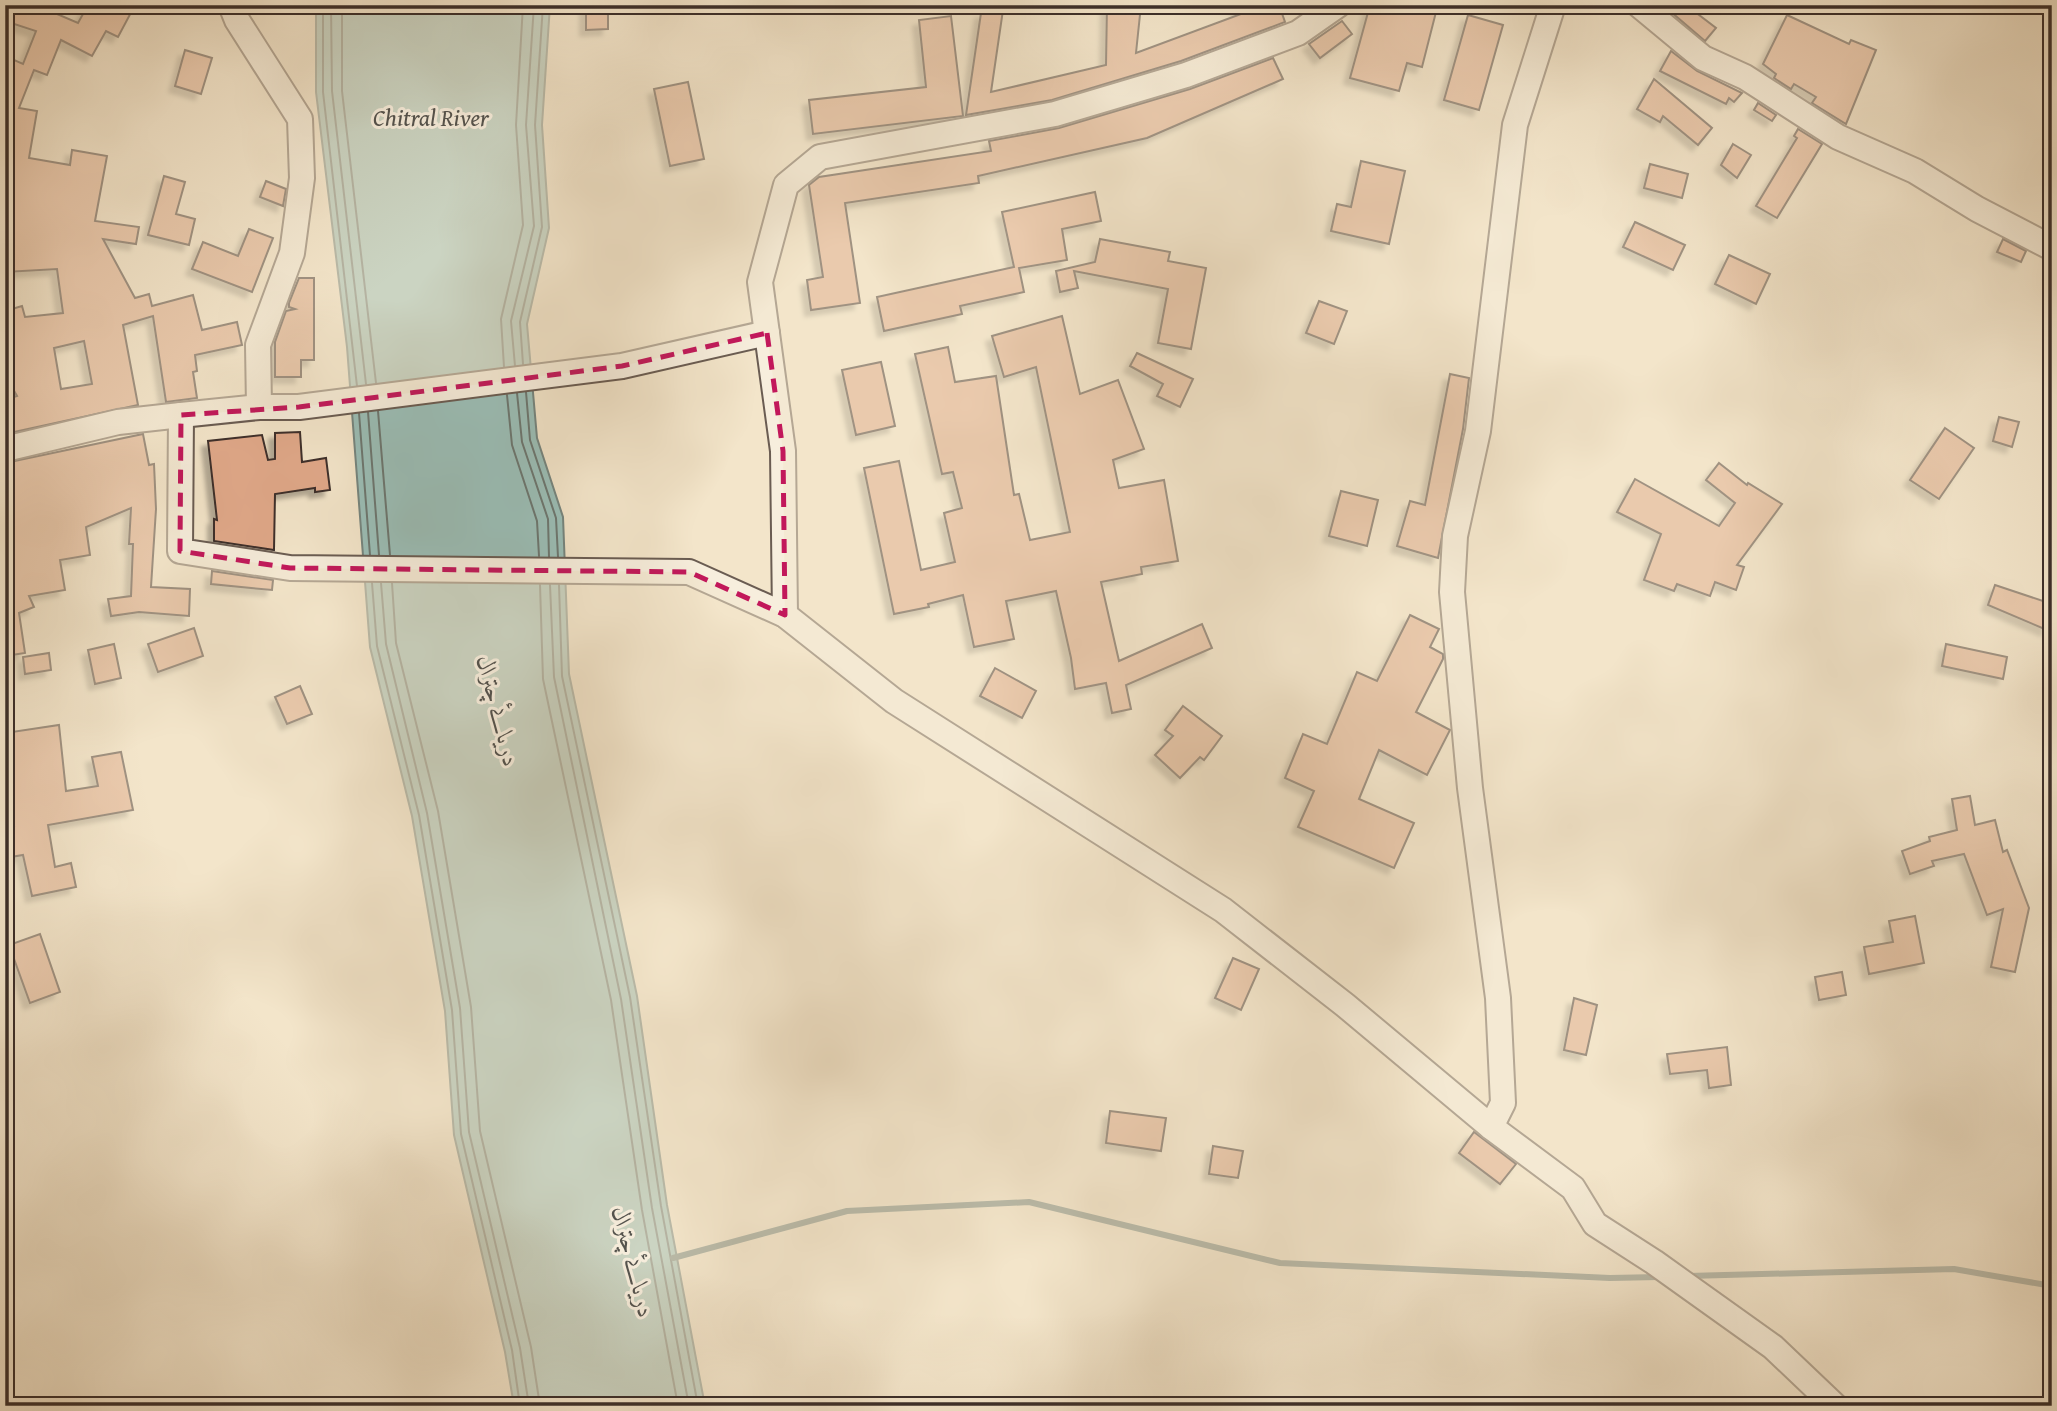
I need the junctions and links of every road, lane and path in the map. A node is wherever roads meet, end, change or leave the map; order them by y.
1 (231, 5) edge
2 (1338, 5) edge
3 (1553, 5) edge
4 (1639, 5) edge
5 (2052, 248) edge
6 (767, 333) junction
7 (259, 407) junction
8 (181, 415) junction
9 (5, 449) edge
10 (785, 615) junction
11 (1491, 1127) junction
12 (1835, 1406) edge

1 - 7 street
2 - 6 street
3 - 11 street
4 - 5 street
6 - 7 street
6 - 10 street
7 - 8 street
8 - 9 street
8 - 10 street
10 - 11 street
11 - 12 street

